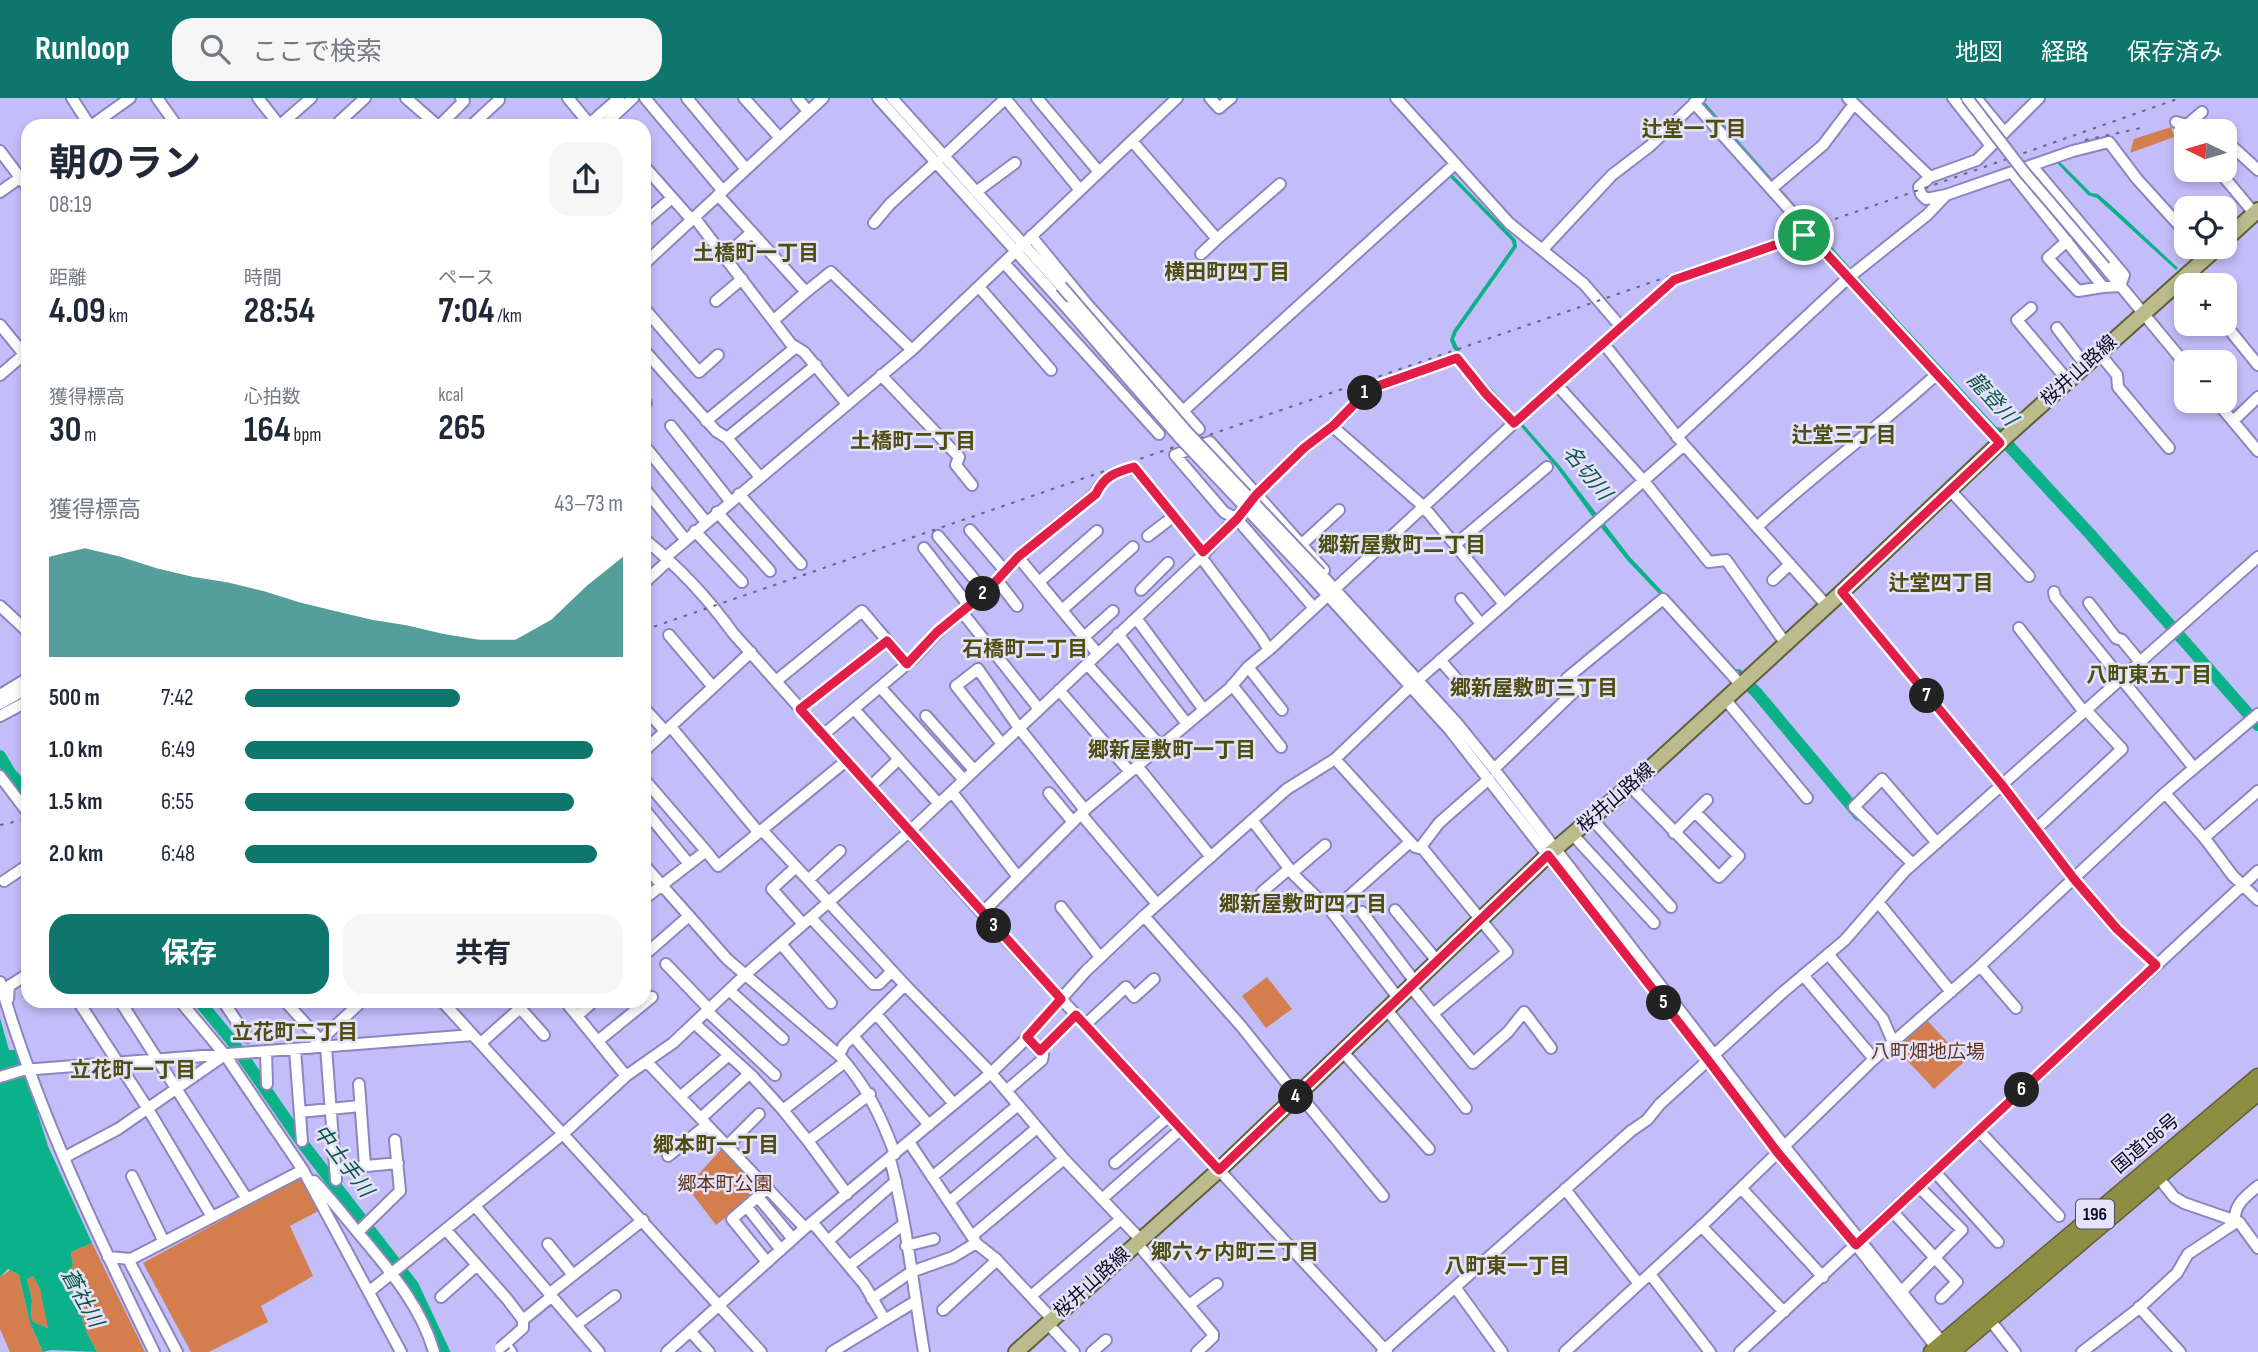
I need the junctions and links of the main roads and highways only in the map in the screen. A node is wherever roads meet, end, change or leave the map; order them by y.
1 (2256, 211) edge
2 (2237, 229) edge
3 (2174, 290) edge
4 (2258, 1077) edge
5 (2258, 1092) edge
6 (1942, 1350) edge
7 (1016, 1352) edge

1 - 2 main road
3 - 7 main road, 桜井山路線
4 - 6 highway, 国道196号 / 196
5 - 6 highway, 国道196号 / 196

